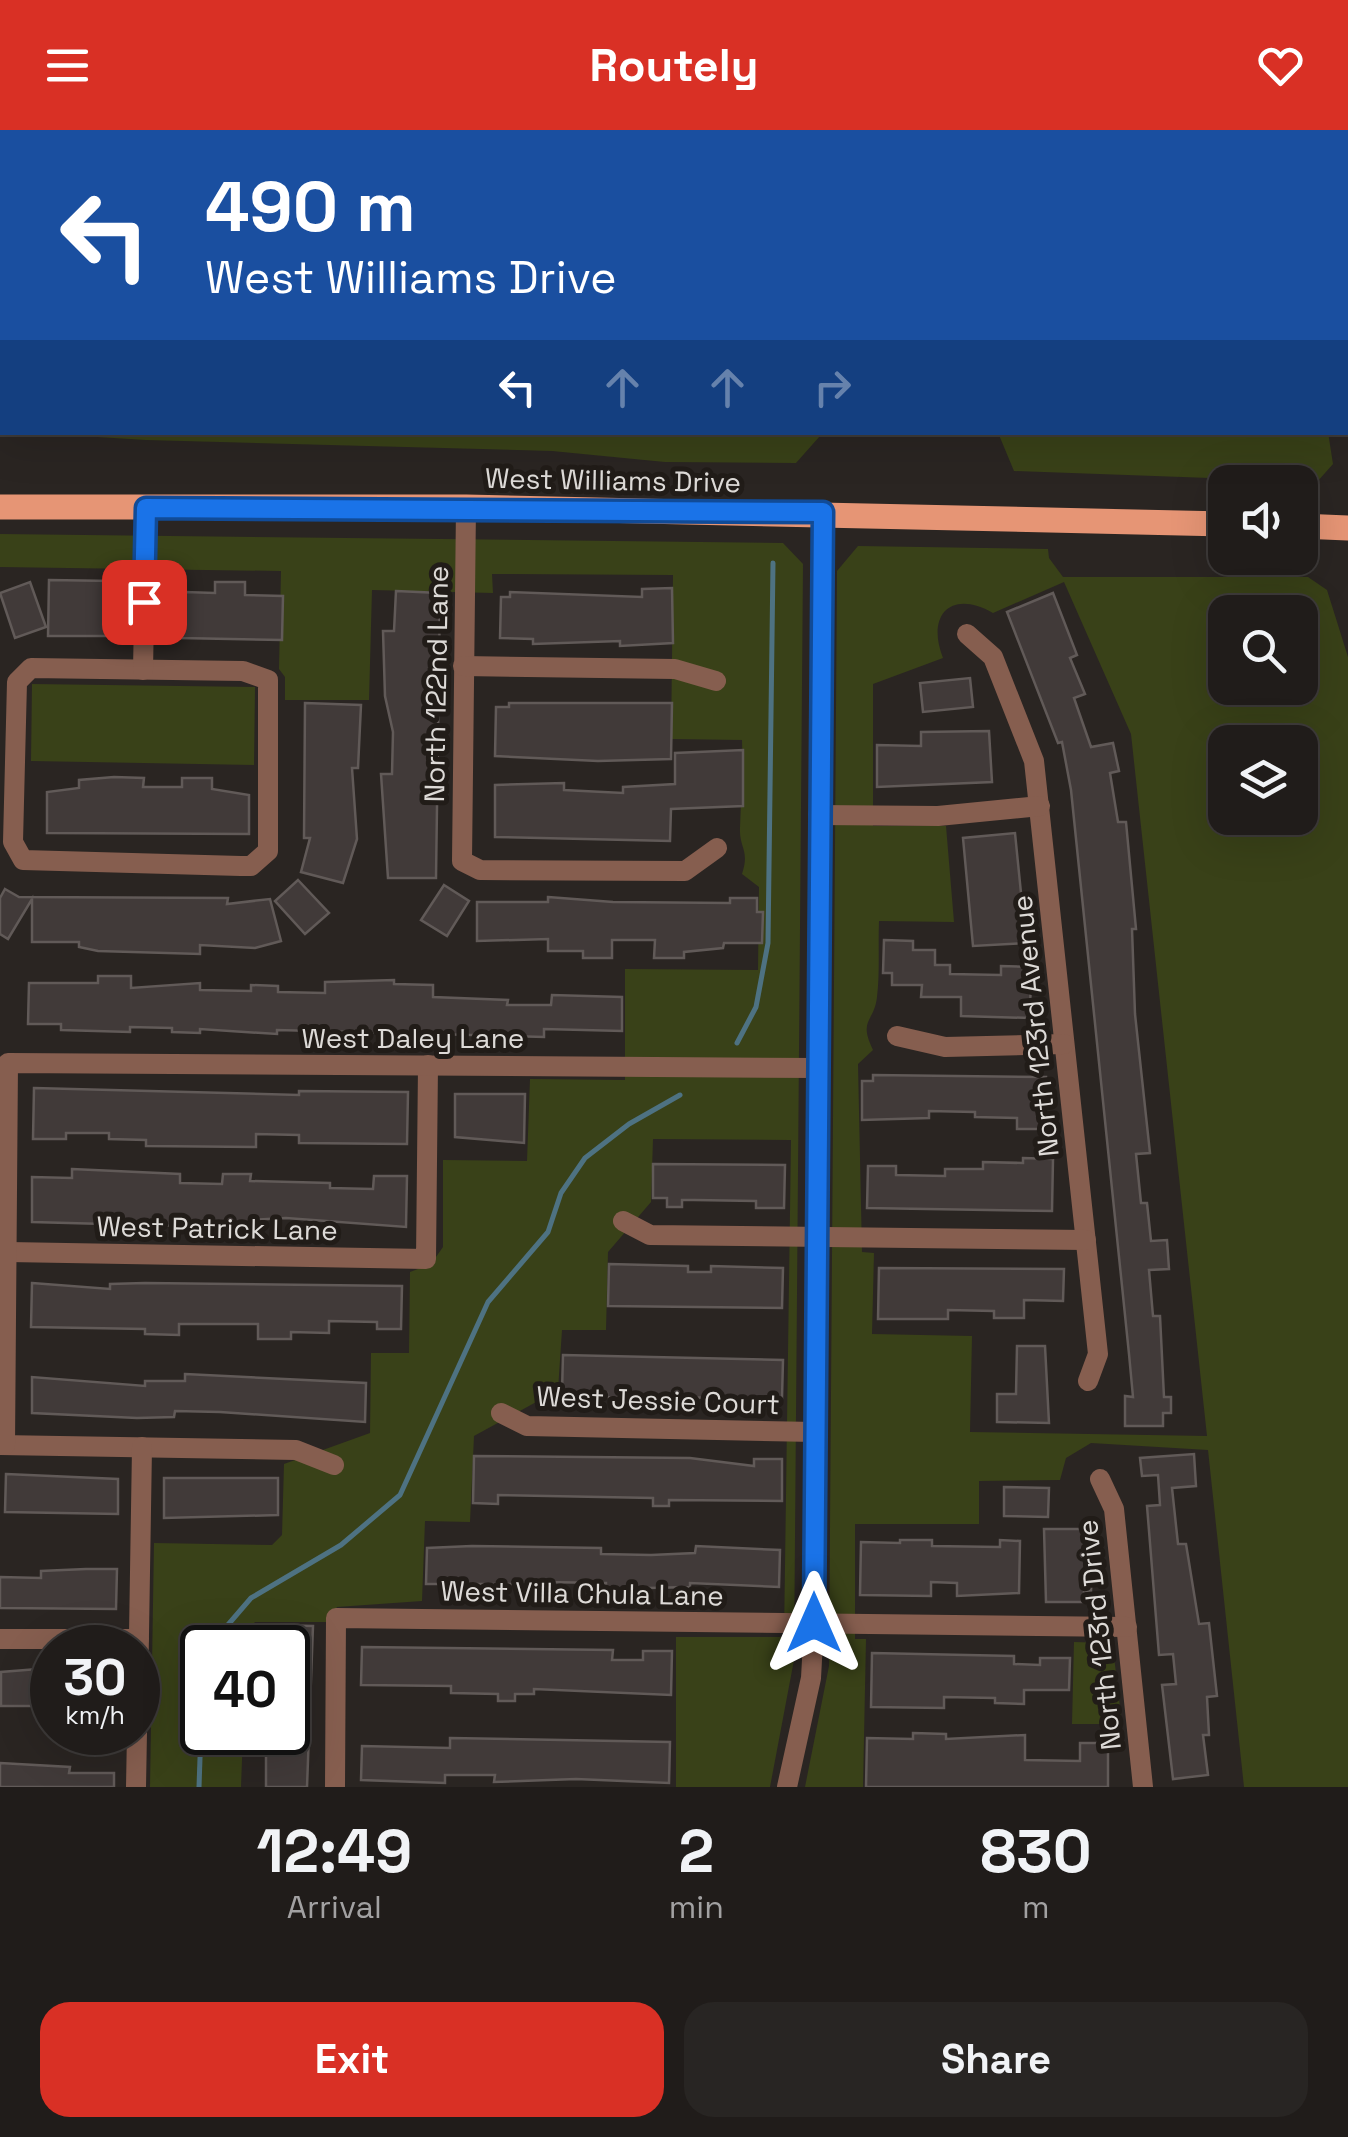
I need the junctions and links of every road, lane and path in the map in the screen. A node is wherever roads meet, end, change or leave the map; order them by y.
1 (0, 506) edge
2 (466, 507) junction
3 (146, 508) junction
4 (823, 512) junction
5 (1208, 523) edge
6 (1318, 527) edge
7 (1348, 528) edge
8 (967, 634) dead end
9 (463, 666) junction
10 (143, 670) junction
11 (716, 681) dead end
12 (1040, 806) junction
13 (818, 814) junction
14 (717, 848) dead end
15 (896, 1036) dead end
16 (1064, 1044) junction
17 (428, 1065) junction
18 (818, 1068) junction
19 (623, 1220) dead end
20 (816, 1237) junction
21 (1086, 1240) junction
22 (8, 1252) junction
23 (1088, 1381) dead end
24 (501, 1413) dead end
25 (815, 1432) junction
26 (3, 1445) edge
27 (142, 1447) junction
28 (334, 1466) dead end
29 (1100, 1479) dead end
30 (814, 1623) junction
31 (138, 1625) edge
32 (1127, 1627) junction
33 (0, 1639) edge
34 (30, 1639) edge
35 (137, 1755) edge
36 (136, 1787) edge
37 (335, 1787) edge
38 (787, 1787) edge
39 (1143, 1787) edge

1 - 3 main road, West Williams Drive
2 - 3 main road, West Williams Drive
2 - 4 main road, West Williams Drive
2 - 9 street, North 122nd Lane
3 - 10 street
4 - 5 main road, West Williams Drive
4 - 13 street
6 - 7 main road
8 - 12 street, North 123rd Avenue
9 - 11 street
9 - 14 street, North 122nd Lane
10 - 10 street
12 - 13 street
12 - 16 street, North 123rd Avenue
13 - 18 street
15 - 16 street
16 - 21 street, North 123rd Avenue
17 - 18 street, West Daley Lane
17 - 22 street, West Daley Lane
17 - 22 street, West Patrick Lane
18 - 20 street
19 - 20 street
20 - 21 street
20 - 25 street
21 - 23 street, North 123rd Avenue
22 - 26 street
24 - 25 street, West Jessie Court
25 - 30 street
26 - 27 street
27 - 28 street
27 - 31 street
29 - 32 street, North 123rd Drive
30 - 32 street, West Villa Chula Lane
30 - 37 street, West Villa Chula Lane
30 - 38 street
32 - 39 street, North 123rd Drive
33 - 34 street
35 - 36 street

